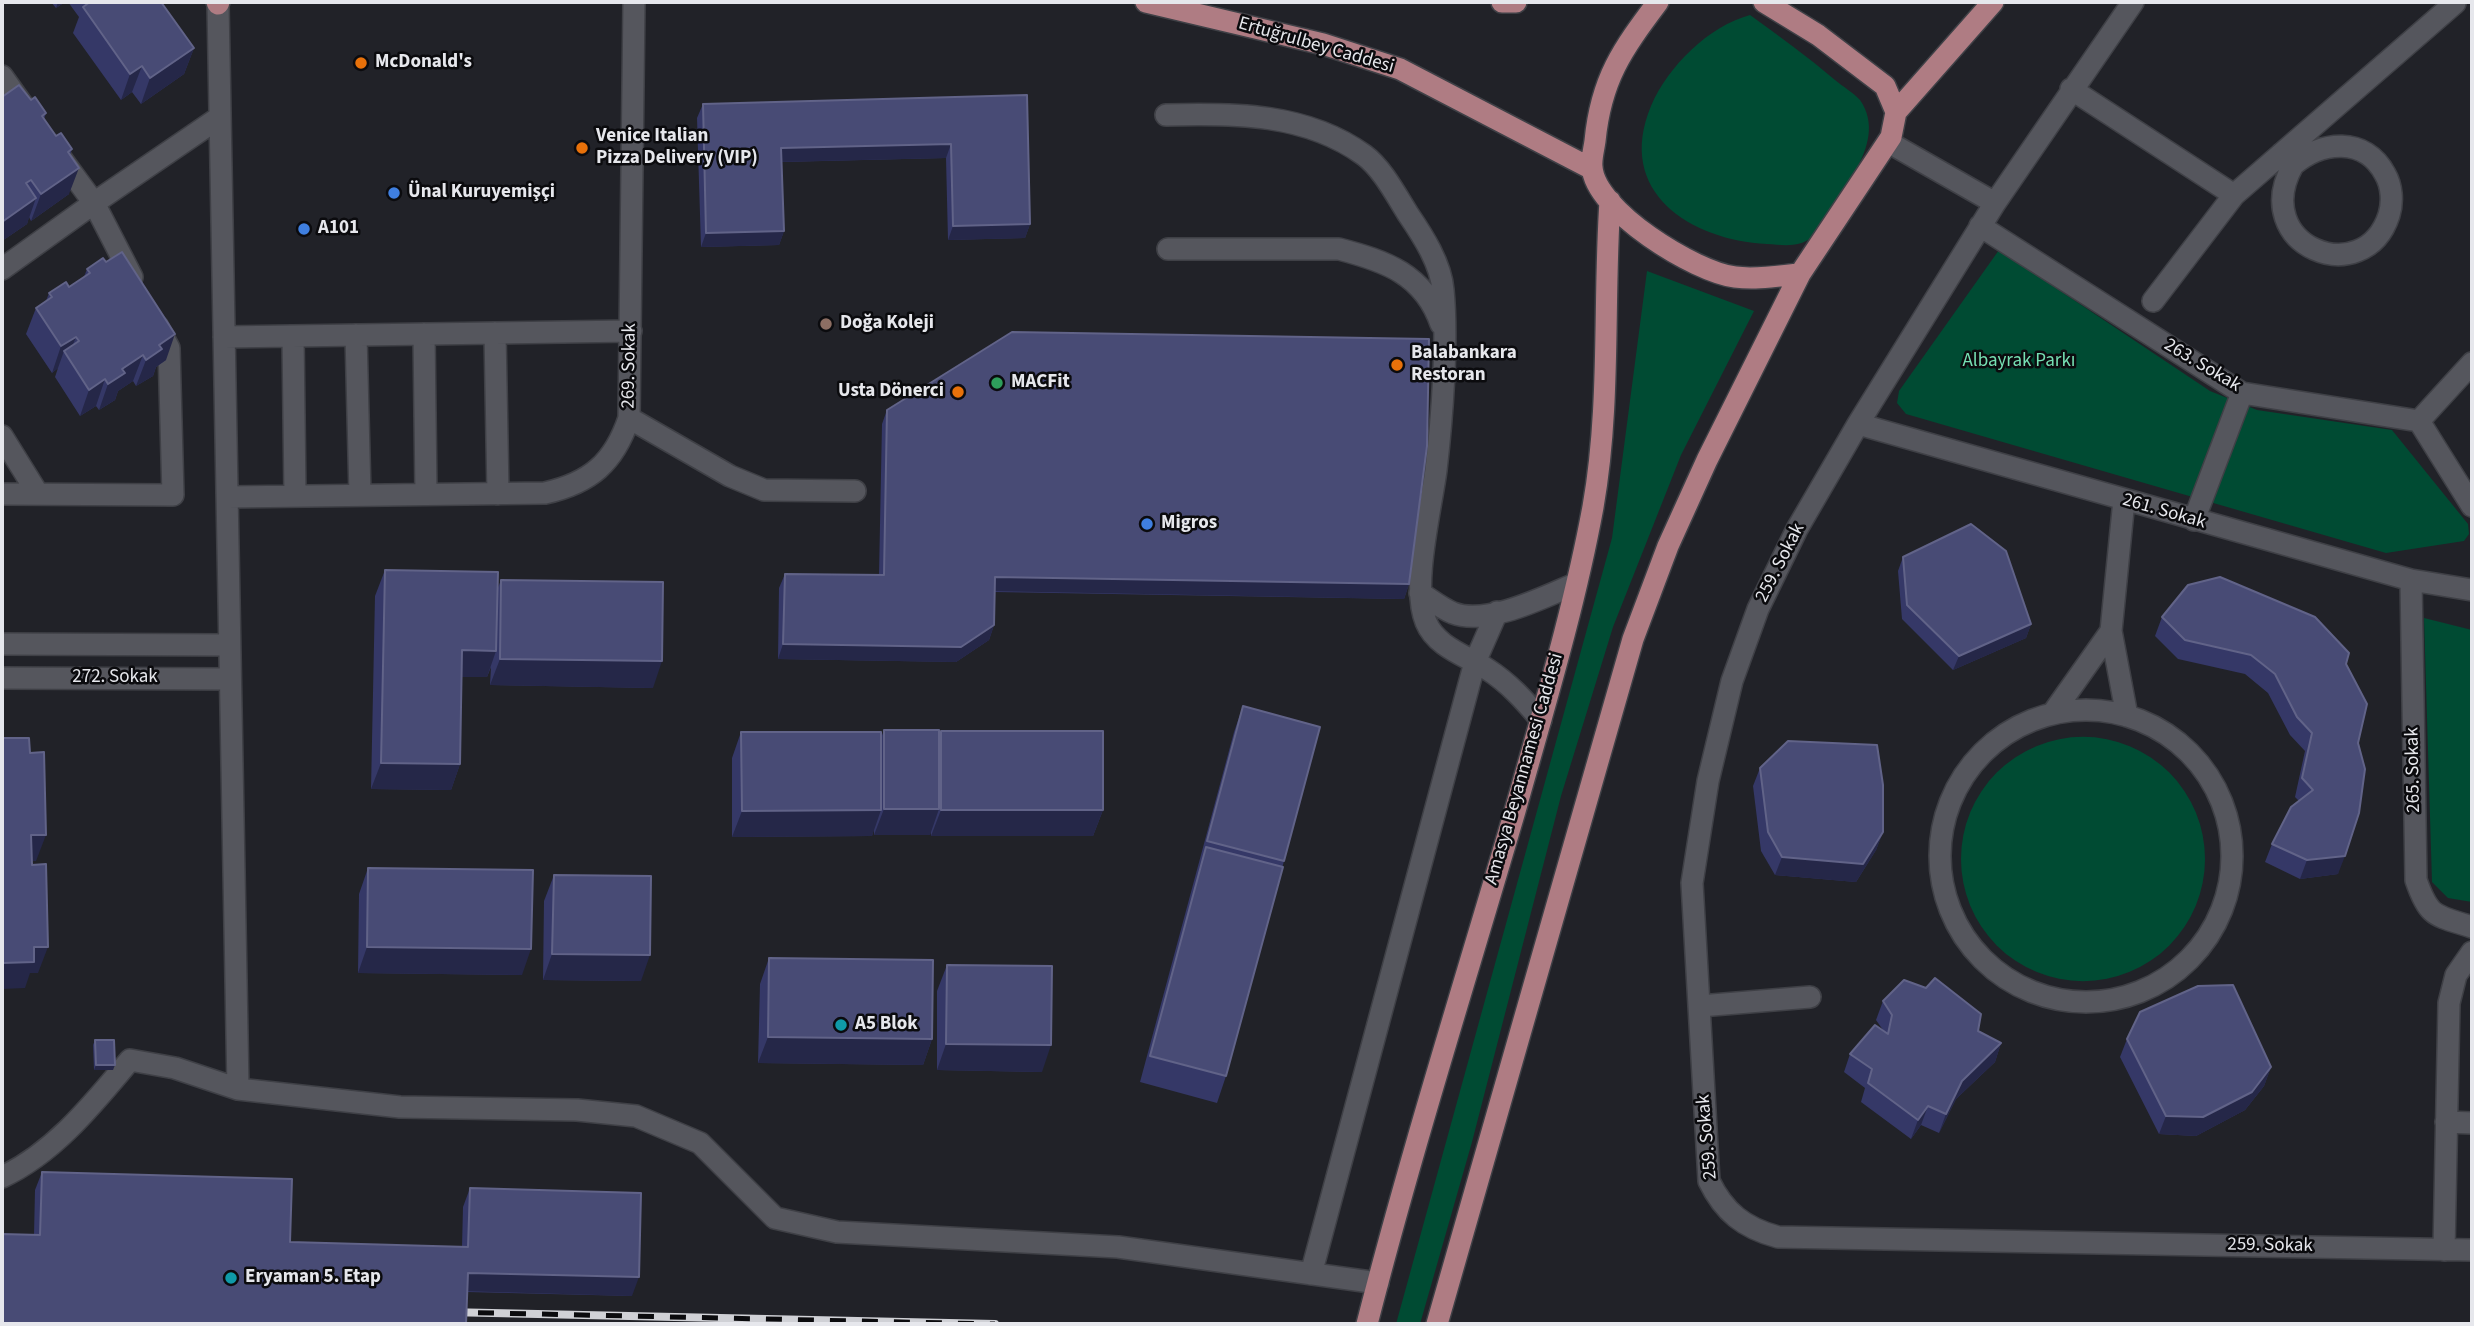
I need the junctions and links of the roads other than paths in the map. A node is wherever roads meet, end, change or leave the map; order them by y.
1 (634, 2) edge
2 (1146, 2) edge
3 (1502, 2) edge
4 (1516, 2) edge
5 (1658, 2) edge
6 (1765, 2) edge
7 (1993, 2) edge
8 (2133, 2) edge
9 (218, 3) edge
10 (2455, 3) edge
11 (2, 75) edge
12 (2071, 89) junction
13 (1896, 112) junction
14 (1166, 115) dead end
15 (220, 117) junction
16 (1888, 142) junction
17 (2287, 160) junction
18 (1592, 169) junction
19 (2234, 195) junction
20 (1610, 201) junction
21 (1995, 202) junction
22 (94, 203) junction
23 (1980, 226) junction
24 (1168, 248) dead end
25 (2, 269) edge
26 (1800, 274) junction
27 (2153, 302) dead end
28 (631, 331) junction
29 (1444, 332) junction
30 (495, 333) junction
31 (424, 334) junction
32 (356, 335) junction
33 (293, 336) junction
34 (224, 337) junction
35 (2472, 363) edge
36 (2242, 393) junction
37 (629, 418) junction
38 (2419, 421) junction
39 (1858, 424) junction
40 (2, 436) edge
41 (855, 491) dead end
42 (2, 494) edge
43 (426, 494) junction
44 (498, 494) junction
45 (38, 495) junction
46 (360, 495) junction
47 (295, 496) junction
48 (228, 497) junction
49 (2124, 500) junction
50 (2472, 506) edge
51 (2194, 520) junction
52 (2411, 580) junction
53 (1575, 584) junction
54 (2472, 590) edge
55 (1420, 593) junction
56 (1497, 612) junction
57 (2111, 631) junction
58 (2, 645) edge
59 (228, 645) junction
60 (1475, 662) junction
61 (2, 678) edge
62 (229, 679) junction
63 (2053, 713) junction
64 (2127, 716) junction
65 (1541, 720) junction
66 (2472, 927) edge
67 (2472, 952) edge
68 (1810, 997) dead end
69 (1700, 1006) junction
70 (238, 1088) junction
71 (2446, 1122) junction
72 (2472, 1123) edge
73 (2, 1177) edge
74 (2444, 1250) junction
75 (2472, 1250) edge
76 (1311, 1274) junction
77 (1378, 1283) junction
78 (1367, 1324) edge
79 (1437, 1324) edge

1 - 28 street, 269. Sokak
2 - 18 main road, Ertuğrulbey Caddesi
3 - 4 main road
5 - 18 main road
6 - 13 main road
7 - 13 main road
8 - 12 street, 259. Sokak
9 - 15 street
10 - 17 street
11 - 22 street
12 - 19 street
12 - 21 street, 259. Sokak
13 - 16 main road
14 - 29 street
15 - 22 street
15 - 34 street
16 - 21 street
16 - 26 main road
17 - 17 street
17 - 19 street
18 - 20 main road
19 - 27 street
20 - 26 main road
20 - 53 main road, Amasya Beyannamesi Caddesi
21 - 23 street, 259. Sokak
22 - 25 street
22 - 45 street
23 - 36 street, 263. Sokak
23 - 39 street, 259. Sokak
24 - 29 street
26 - 79 main road
28 - 30 street
28 - 37 street, 269. Sokak
29 - 55 street
30 - 31 street
30 - 44 street
31 - 32 street
31 - 43 street
32 - 33 street
32 - 46 street
33 - 34 street
33 - 47 street
34 - 48 street
35 - 38 street
36 - 38 street, 263. Sokak
36 - 51 street
37 - 41 street
37 - 44 street, 269. Sokak
38 - 50 street
39 - 49 street, 261. Sokak
39 - 69 street, 259. Sokak
40 - 45 street
42 - 45 street
43 - 44 street, 269. Sokak
43 - 46 street, 269. Sokak
46 - 47 street, 269. Sokak
47 - 48 street, 269. Sokak
48 - 59 street
49 - 51 street, 261. Sokak
49 - 57 street
51 - 52 street, 261. Sokak
52 - 54 street, 261. Sokak
52 - 66 street, 265. Sokak
53 - 56 street
53 - 65 main road, Amasya Beyannamesi Caddesi
55 - 56 street
55 - 60 street
56 - 60 street
57 - 63 street
57 - 64 street
58 - 59 street, 272. Sokak
59 - 62 street
60 - 65 street
60 - 76 street
61 - 62 street, 272. Sokak
62 - 70 street
63 - 64 street
63 - 64 street
65 - 77 main road, Amasya Beyannamesi Caddesi
67 - 71 street
68 - 69 street
69 - 74 street, 259. Sokak
70 - 73 street
70 - 76 street
71 - 72 street
71 - 74 street
74 - 75 street, 259. Sokak
76 - 77 street
77 - 78 main road, Amasya Beyannamesi Caddesi

